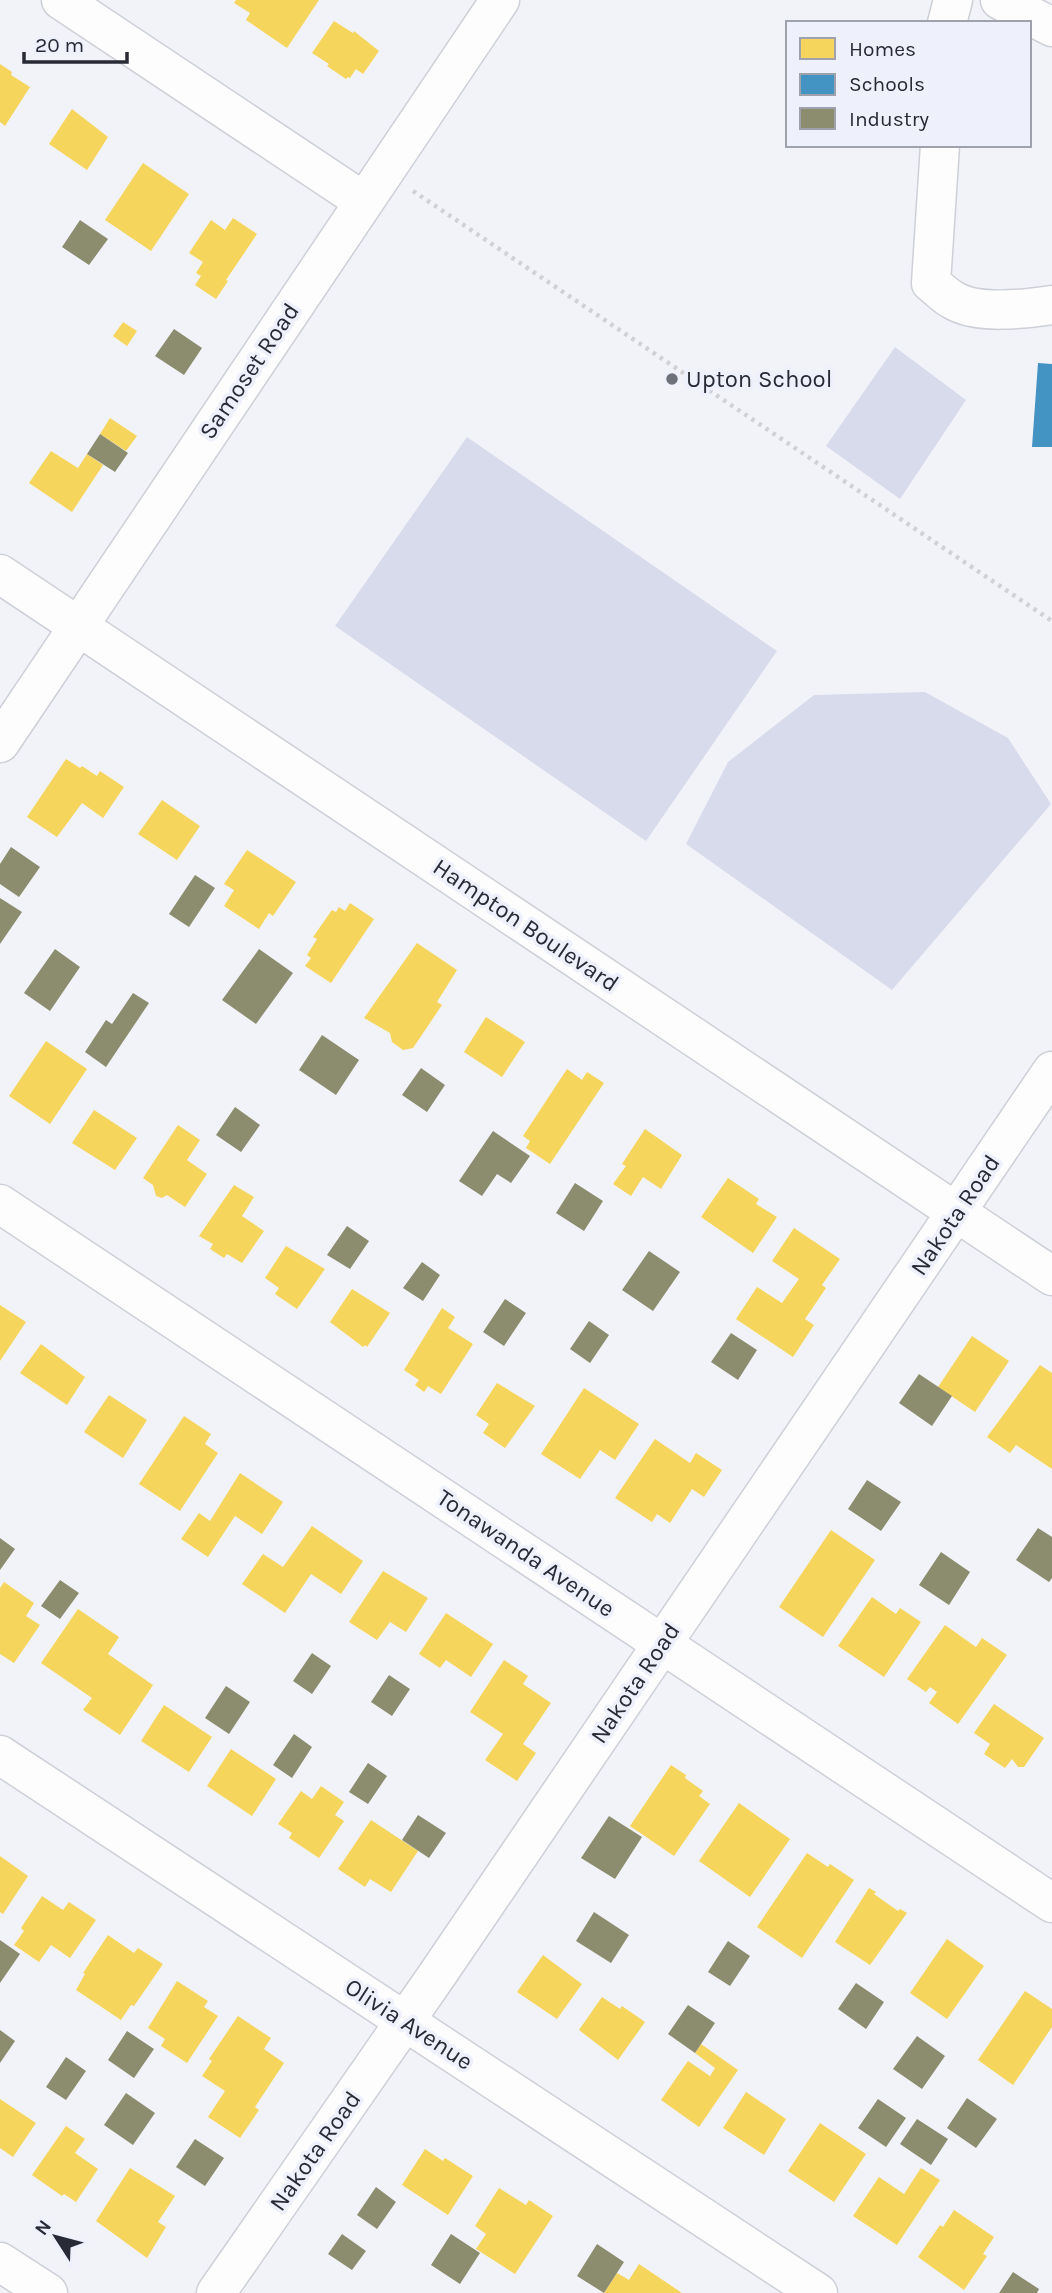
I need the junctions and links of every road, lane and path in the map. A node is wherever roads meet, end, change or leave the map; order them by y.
1 (61, 0) edge
2 (500, 0) edge
3 (953, 0) edge
4 (1000, 0) edge
5 (948, 21) edge
6 (1052, 27) edge
7 (940, 147) edge
8 (404, 185) dead end
9 (363, 201) junction
10 (1052, 305) edge
11 (0, 574) edge
12 (1052, 621) edge
13 (78, 626) junction
14 (0, 743) edge
15 (1052, 1071) edge
16 (0, 1204) edge
17 (956, 1213) junction
18 (1052, 1276) edge
19 (662, 1644) junction
20 (0, 1755) edge
21 (1052, 1903) edge
22 (405, 2021) junction
23 (0, 2262) edge
24 (48, 2293) edge
25 (216, 2293) edge
26 (818, 2293) edge

1 - 9 street
2 - 9 street, Samoset Road
3 - 5 street
4 - 6 street
7 - 10 street
8 - 12 path
9 - 13 street, Samoset Road
11 - 13 street, Hampton Boulevard
13 - 14 street, Samoset Road
13 - 17 street, Hampton Boulevard
15 - 17 street, Nakota Road
16 - 19 street, Tonawanda Avenue
17 - 18 street, Hampton Boulevard
17 - 19 street, Nakota Road
19 - 21 street, Tonawanda Avenue
19 - 22 street, Nakota Road
20 - 22 street, Olivia Avenue
22 - 25 street, Nakota Road
22 - 26 street, Olivia Avenue
23 - 24 street

